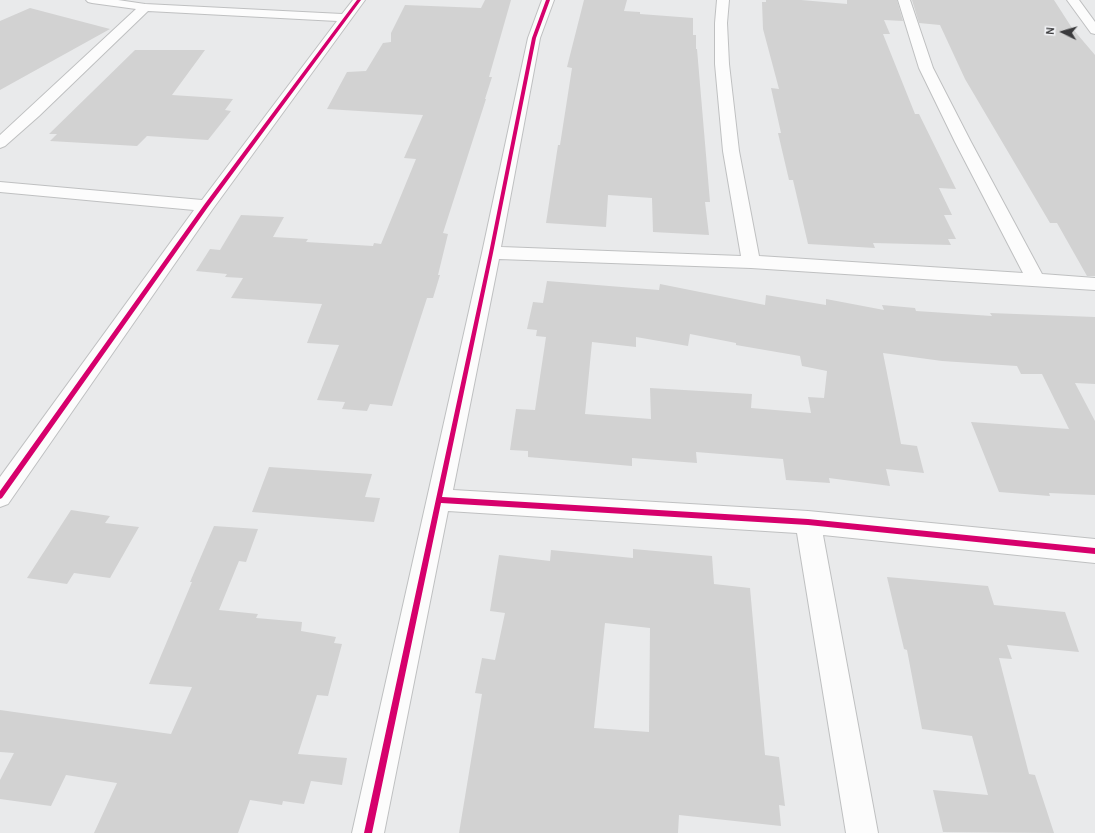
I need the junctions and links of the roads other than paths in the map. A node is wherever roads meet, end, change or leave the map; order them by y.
1 (92, 0) edge
2 (204, 0) edge
3 (359, 0) edge
4 (548, 0) edge
5 (723, 0) edge
6 (904, 0) edge
7 (1073, 0) edge
8 (145, 7) junction
9 (195, 9) junction
10 (345, 18) junction
11 (1095, 30) edge
12 (0, 143) edge
13 (0, 187) edge
14 (206, 206) junction
15 (491, 253) junction
16 (751, 262) junction
17 (1036, 280) junction
18 (1095, 284) edge
19 (0, 496) edge
20 (438, 500) junction
21 (808, 522) junction
22 (1095, 551) edge
23 (368, 833) edge
24 (862, 833) edge

1 - 8 street
2 - 9 street
3 - 10 street
4 - 15 street
5 - 16 street
6 - 17 street
7 - 11 street
8 - 9 street
8 - 12 street
9 - 10 street
10 - 14 street
13 - 14 street
14 - 19 street
15 - 16 street
15 - 20 street
16 - 17 street
17 - 18 street
20 - 21 street
20 - 23 street
21 - 22 street
21 - 24 street

